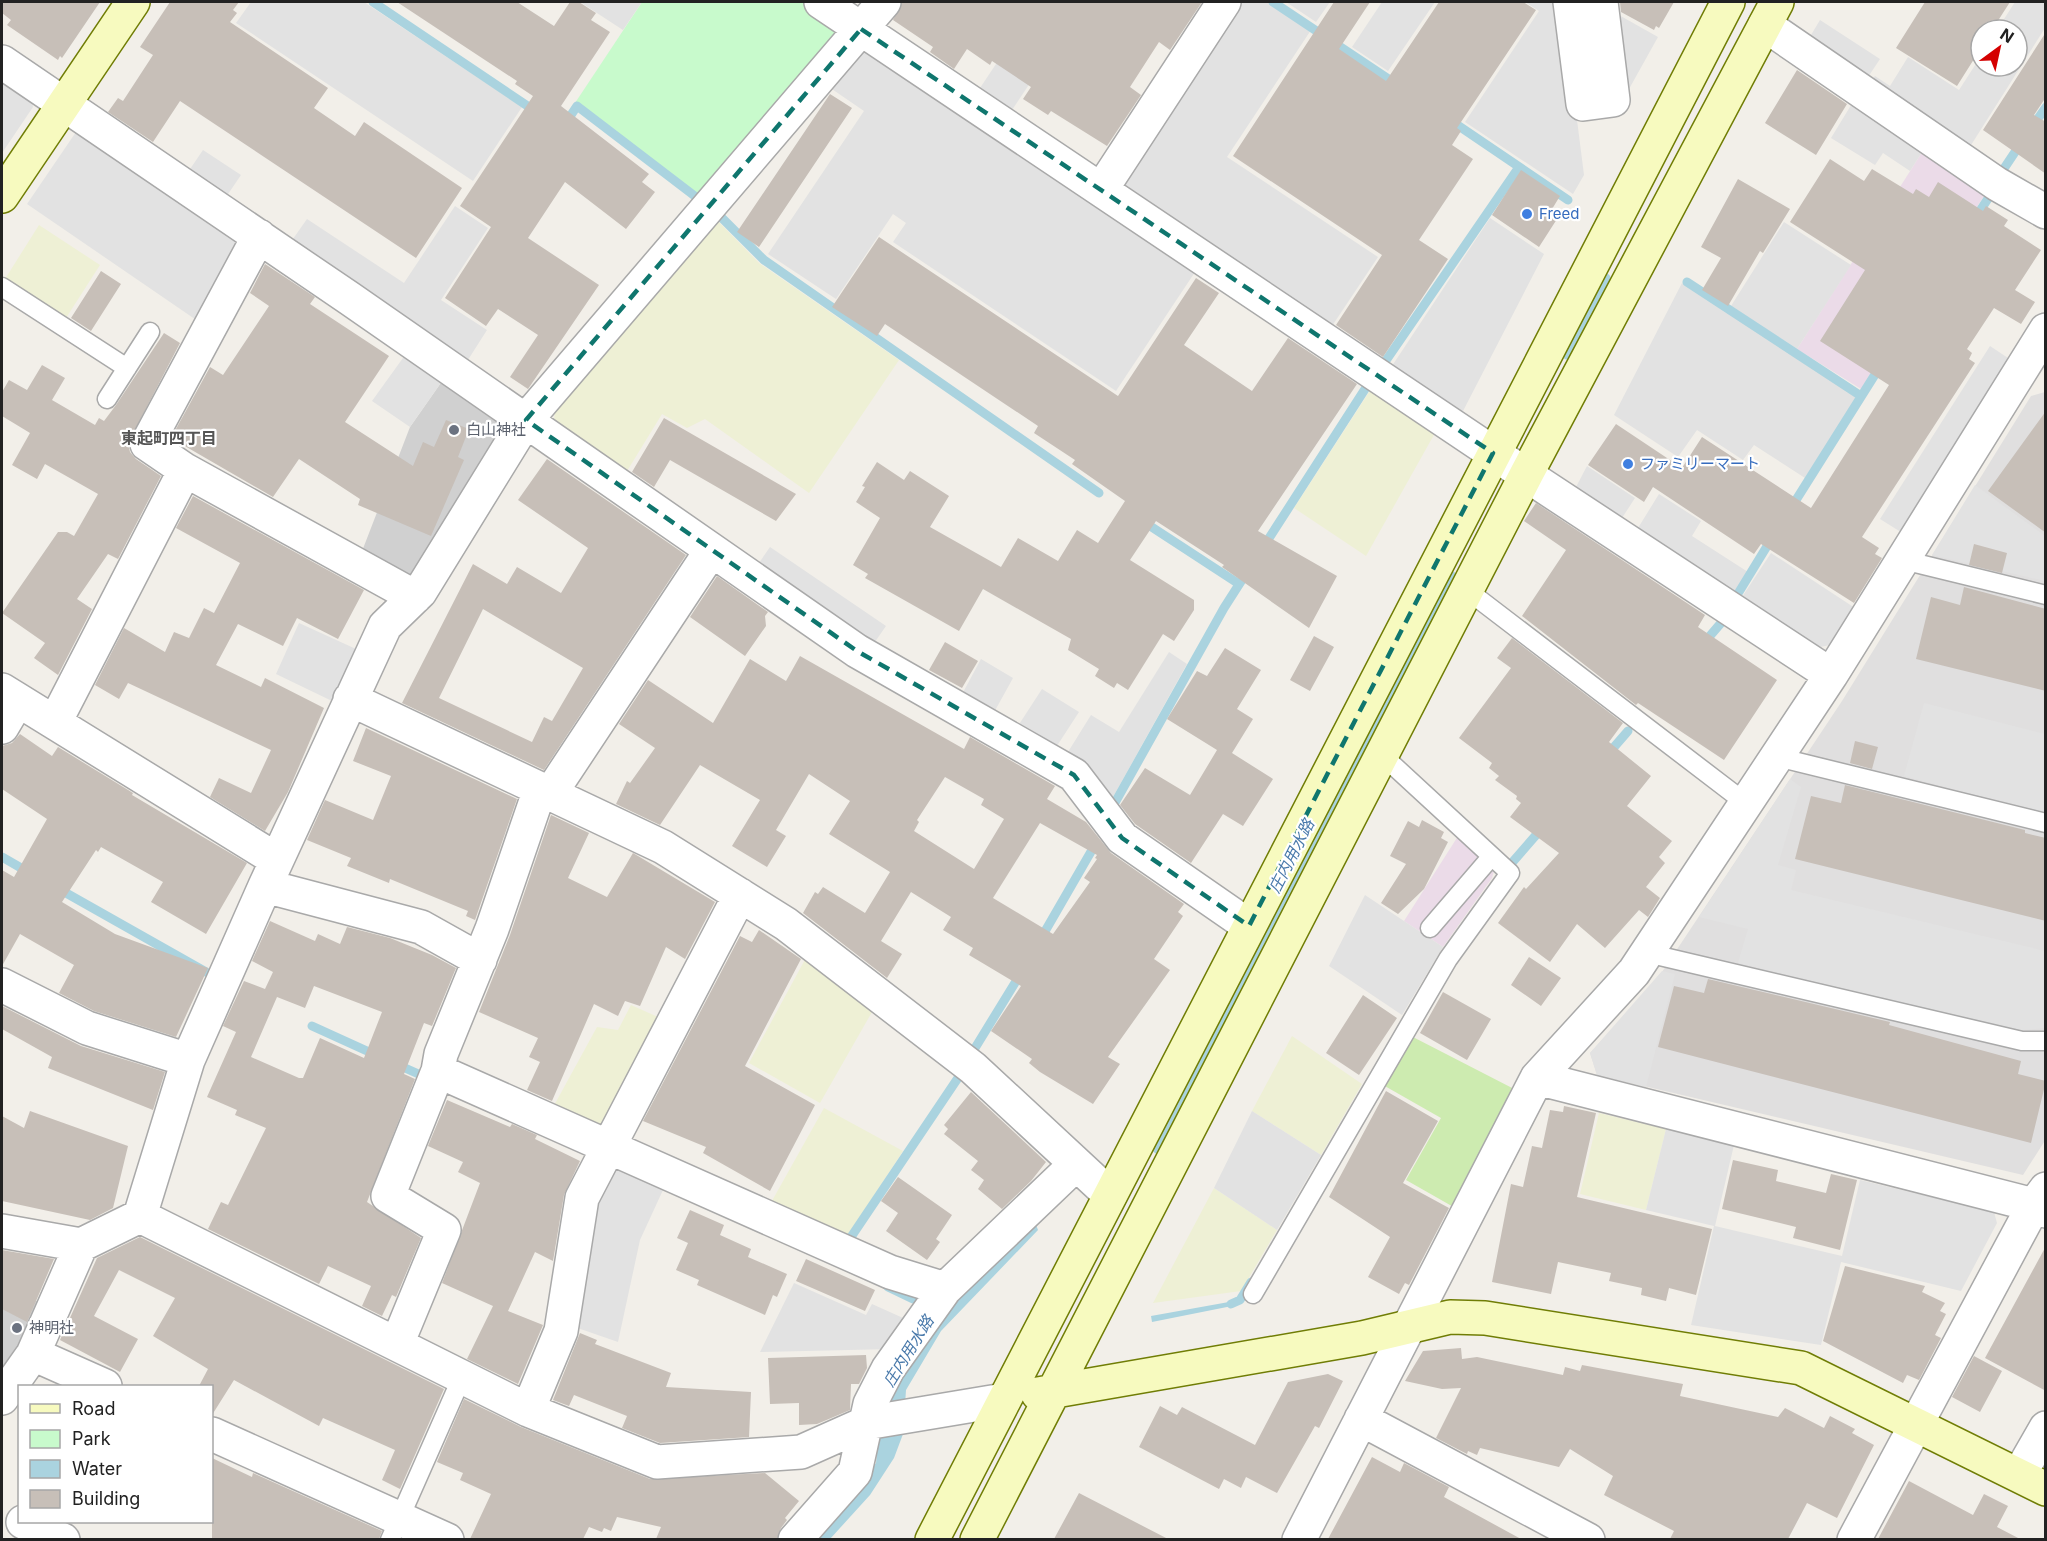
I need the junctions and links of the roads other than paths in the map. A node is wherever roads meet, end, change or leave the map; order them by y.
1 (133, 2) edge
2 (821, 2) edge
3 (884, 2) edge
4 (1224, 2) edge
5 (1570, 2) edge
6 (1601, 2) edge
7 (1728, 2) edge
8 (1771, 13) edge
9 (861, 29) junction
10 (2, 62) edge
11 (64, 104) junction
12 (1101, 190) junction
13 (2, 196) edge
14 (2046, 212) edge
15 (259, 236) junction
16 (2, 287) edge
17 (2046, 330) edge
18 (150, 332) dead end
19 (2037, 363) edge
20 (127, 368) junction
21 (107, 399) dead end
22 (526, 420) junction
23 (1493, 453) junction
24 (185, 470) junction
25 (1527, 473) junction
26 (711, 551) junction
27 (1903, 560) junction
28 (1467, 590) junction
29 (2046, 595) edge
30 (415, 597) junction
31 (1831, 675) junction
32 (350, 699) junction
33 (7, 706) edge
34 (55, 722) junction
35 (1382, 754) junction
36 (1777, 757) junction
37 (545, 791) junction
38 (1747, 804) junction
39 (2046, 824) edge
40 (1491, 857) junction
41 (271, 873) junction
42 (740, 895) junction
43 (1249, 927) junction
44 (1430, 928) dead end
45 (1647, 953) junction
46 (480, 960) junction
47 (2, 985) edge
48 (2046, 1041) edge
49 (188, 1060) junction
50 (438, 1071) junction
51 (1537, 1077) junction
52 (608, 1147) junction
53 (1076, 1164) junction
54 (1110, 1195) junction
55 (2042, 1202) edge
56 (140, 1216) junction
57 (2, 1231) edge
58 (81, 1245) junction
59 (945, 1289) junction
60 (1254, 1294) dead end
61 (1410, 1325) junction
62 (397, 1344) junction
63 (33, 1354) junction
64 (462, 1377) junction
65 (103, 1385) edge
66 (1053, 1391) junction
67 (2, 1398) edge
68 (1004, 1400) junction
69 (528, 1410) junction
70 (1361, 1419) junction
71 (883, 1421) junction
72 (1916, 1424) junction
73 (2046, 1428) edge
74 (213, 1435) edge
75 (2032, 1482) edge
76 (2, 1512) edge
77 (18, 1520) edge
78 (26, 1523) edge
79 (394, 1528) edge
80 (63, 1539) edge
81 (447, 1539) edge
82 (795, 1539) edge
83 (932, 1539) edge
84 (977, 1539) edge
85 (1299, 1539) edge
86 (1588, 1539) edge
87 (1854, 1539) edge

1 - 11 street
2 - 9 street
3 - 9 street
4 - 12 street
5 - 6 street
7 - 23 street
8 - 14 street
8 - 25 street
9 - 12 street
9 - 22 street
10 - 11 street
11 - 13 street
11 - 15 street
12 - 23 street
15 - 22 street
15 - 24 street
16 - 20 lane
17 - 19 street
18 - 20 lane
19 - 27 street
20 - 21 lane
22 - 26 street
22 - 30 street
23 - 25 street
23 - 43 street
24 - 30 street
24 - 34 street
25 - 28 street
25 - 31 street
26 - 37 street
26 - 43 street
27 - 29 lane
27 - 31 street
28 - 35 street
28 - 38 lane
30 - 32 street
31 - 36 street
32 - 37 street
32 - 41 street
33 - 34 street
34 - 41 street
35 - 40 lane
35 - 66 street
36 - 38 street
36 - 39 lane
37 - 42 street
37 - 46 street
38 - 45 street
40 - 44 lane
40 - 60 lane
41 - 46 street
41 - 49 street
42 - 52 street
42 - 53 street
43 - 54 street
45 - 48 lane
45 - 51 street
46 - 50 street
47 - 49 street
49 - 56 street
50 - 52 street
50 - 62 street
51 - 55 street
51 - 61 street
52 - 59 street
52 - 69 street
53 - 54 street
53 - 59 street
54 - 68 street
55 - 72 street
56 - 58 street
56 - 62 street
57 - 58 street
58 - 63 street
59 - 71 street
61 - 66 street
61 - 70 street
61 - 72 street
62 - 64 street
63 - 65 street
63 - 67 street
64 - 69 street
64 - 79 lane
66 - 68 street
66 - 84 street
68 - 71 street
68 - 83 street
69 - 71 street
70 - 85 street
70 - 86 street
71 - 82 street
72 - 75 street
72 - 87 street
73 - 75 street
74 - 79 street
76 - 77 street
78 - 80 street
79 - 81 street

